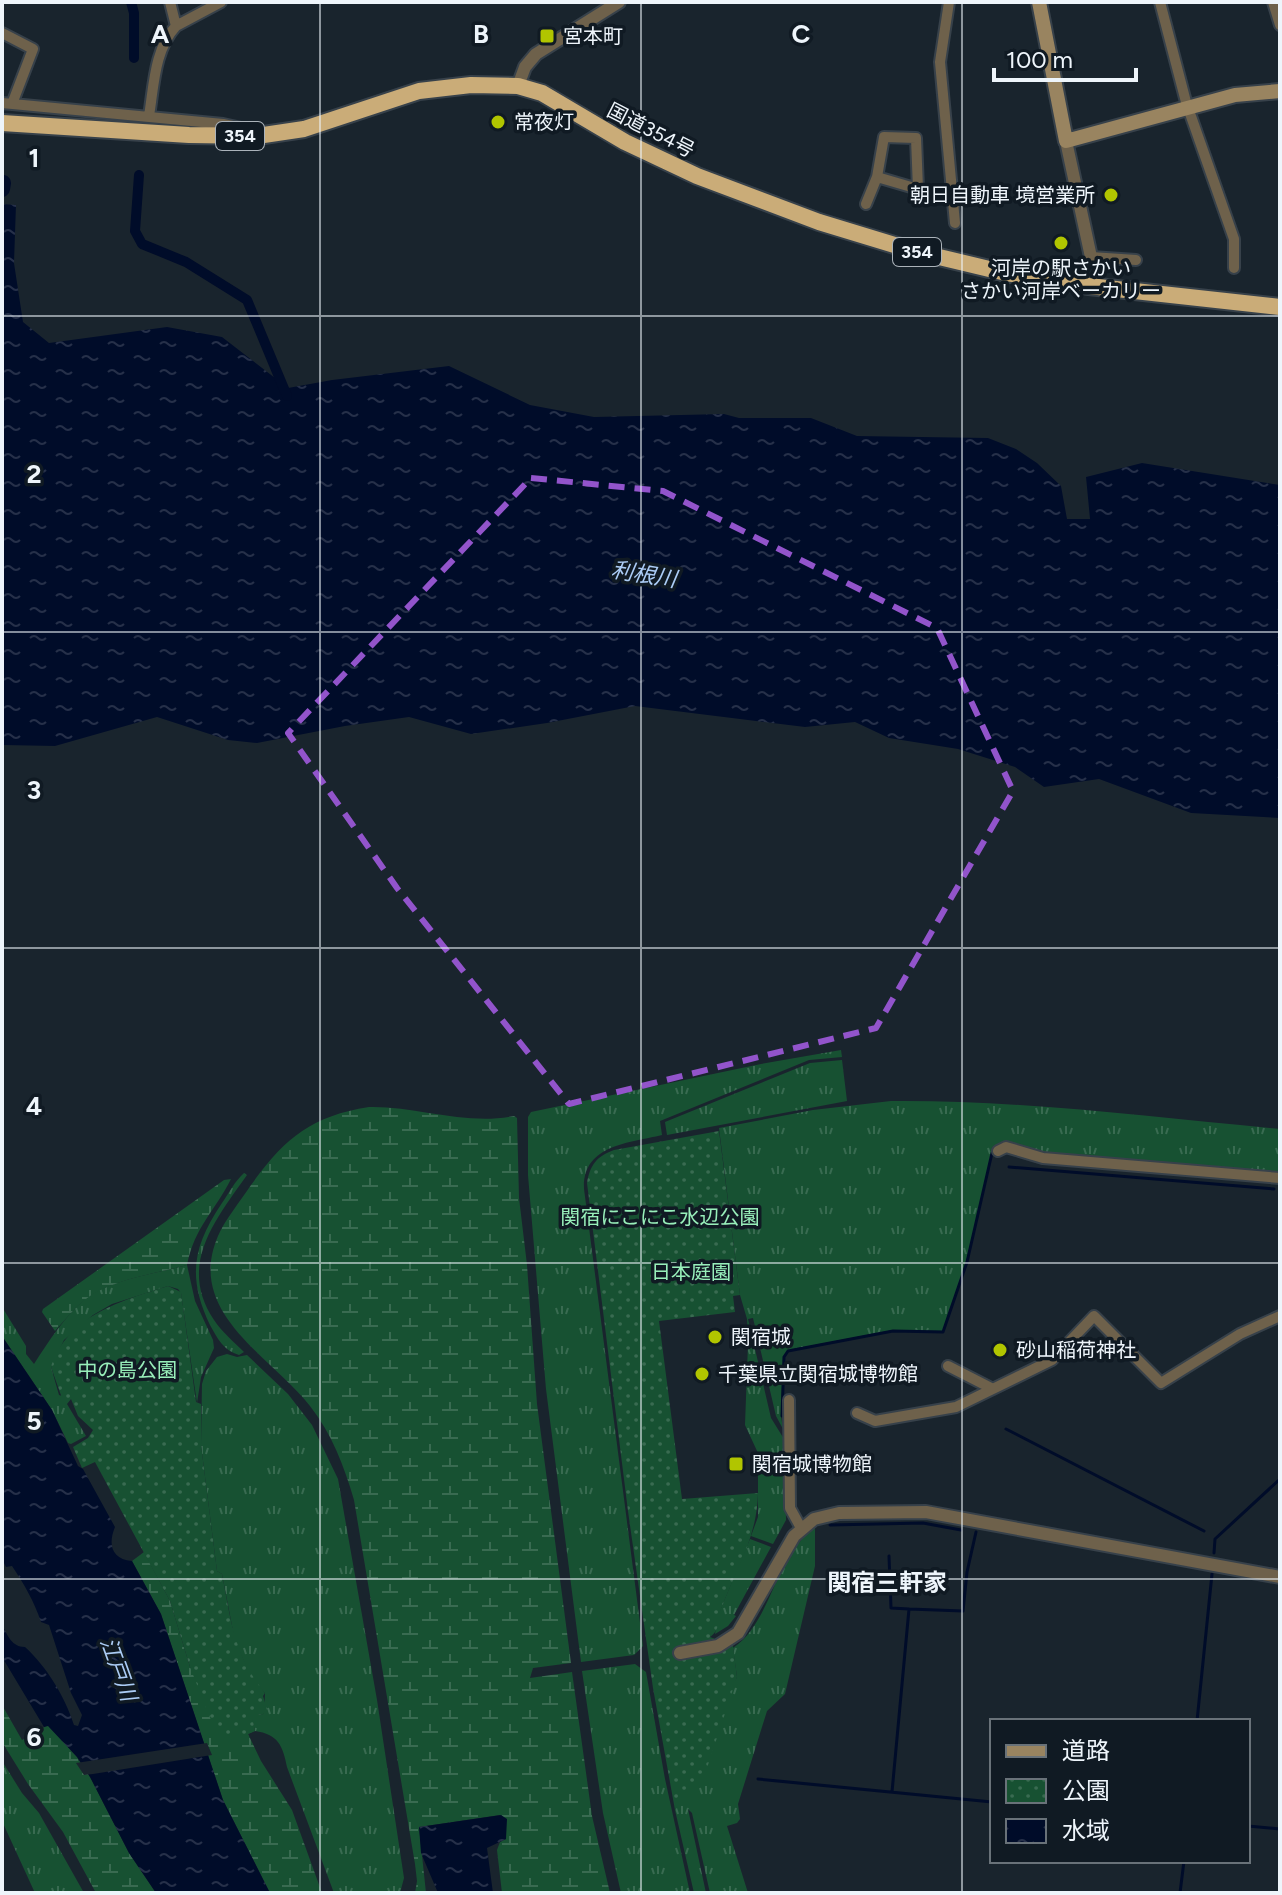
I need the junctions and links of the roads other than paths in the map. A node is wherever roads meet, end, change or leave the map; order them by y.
1 (170, 2) edge
2 (221, 2) edge
3 (619, 2) edge
4 (949, 2) edge
5 (1039, 2) edge
6 (1160, 2) edge
7 (1273, 2) edge
8 (1280, 25) edge
9 (176, 26) junction
10 (2, 33) edge
11 (518, 86) junction
12 (1280, 91) edge
13 (7, 103) edge
14 (1188, 108) junction
15 (149, 116) junction
16 (2, 123) edge
17 (257, 136) junction
18 (1066, 141) junction
19 (877, 177) junction
20 (866, 204) dead end
21 (955, 223) dead end
22 (1091, 257) joint
23 (1136, 260) dead end
24 (1234, 268) dead end
25 (1280, 307) edge
26 (998, 1151) dead end
27 (1280, 1178) edge
28 (1280, 1316) edge
29 (948, 1366) dead end
30 (993, 1389) junction
31 (789, 1400) dead end
32 (857, 1413) dead end
33 (801, 1528) junction
34 (1280, 1577) edge
35 (680, 1653) dead end

1 - 9 street
2 - 9 street
3 - 11 street
4 - 21 street
5 - 18 main road
6 - 14 street
7 - 8 street
9 - 15 street
10 - 13 street
11 - 17 highway, 国道354号 / 354
11 - 25 highway, 国道354号 / 354
12 - 14 main road
13 - 15 street
14 - 18 main road
14 - 24 street
15 - 17 street
16 - 17 highway, 国道354号 / 354
18 - 22 street
19 - 19 street
19 - 20 street
22 - 23 street
26 - 27 street
28 - 30 street
29 - 30 street
30 - 32 street
31 - 33 street
33 - 34 street
33 - 35 street

